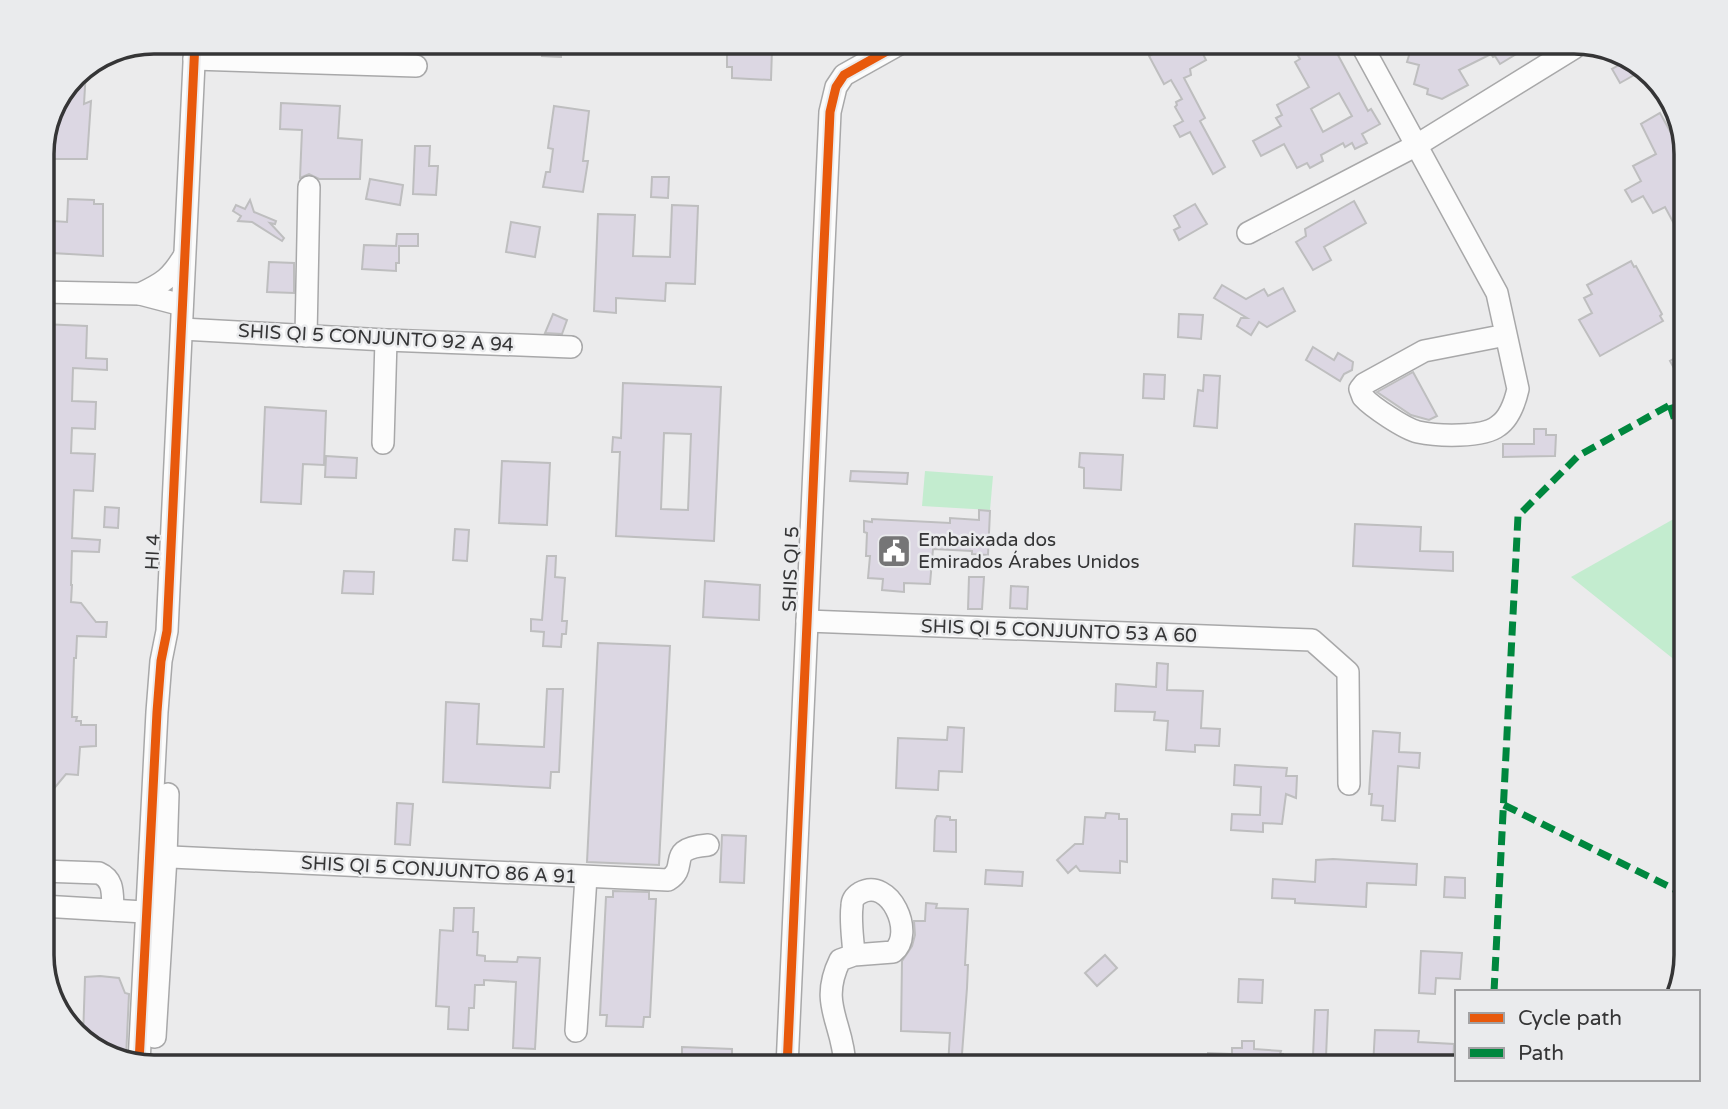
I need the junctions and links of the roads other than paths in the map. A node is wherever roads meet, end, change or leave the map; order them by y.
1 (195, 54) edge
2 (277, 54) edge
3 (882, 54) edge
4 (1367, 54) edge
5 (1564, 54) edge
6 (416, 66) dead end
7 (1417, 145) junction
8 (309, 187) dead end
9 (1248, 233) dead end
10 (185, 255) junction
11 (54, 292) edge
12 (139, 294) junction
13 (182, 305) junction
14 (182, 329) junction
15 (1506, 335) junction
16 (306, 336) junction
17 (386, 340) junction
18 (570, 346) dead end
19 (383, 443) dead end
20 (807, 621) junction
21 (1349, 784) dead end
22 (708, 845) dead end
23 (158, 856) junction
24 (54, 871) edge
25 (586, 877) junction
26 (54, 907) edge
27 (113, 910) junction
28 (155, 913) junction
29 (854, 955) dead end
30 (576, 1031) dead end
31 (140, 1054) edge
32 (153, 1055) edge
33 (788, 1055) edge
34 (844, 1055) edge

1 - 10 street, HI 4
2 - 6 street
3 - 20 street, SHIS QI 5
4 - 7 street
5 - 7 street
7 - 9 street
7 - 15 street
8 - 16 street
10 - 12 street
10 - 13 street, HI 4
11 - 12 street
12 - 13 street
13 - 14 street, HI 4
14 - 16 street, SHIS QI 5 CONJUNTO 92 A 94
14 - 23 street, HI 4
15 - 15 street
16 - 17 street, SHIS QI 5 CONJUNTO 92 A 94
17 - 18 street, SHIS QI 5 CONJUNTO 92 A 94
17 - 19 street
20 - 21 street, SHIS QI 5 CONJUNTO 53 A 60
20 - 33 street, SHIS QI 5
22 - 25 street, SHIS QI 5 CONJUNTO 86 A 91
23 - 25 street, SHIS QI 5 CONJUNTO 86 A 91
23 - 28 street, HI 4
24 - 27 street
25 - 30 street
26 - 27 street
27 - 28 street
28 - 31 street, HI 4
28 - 32 street, HI 4
29 - 34 street

